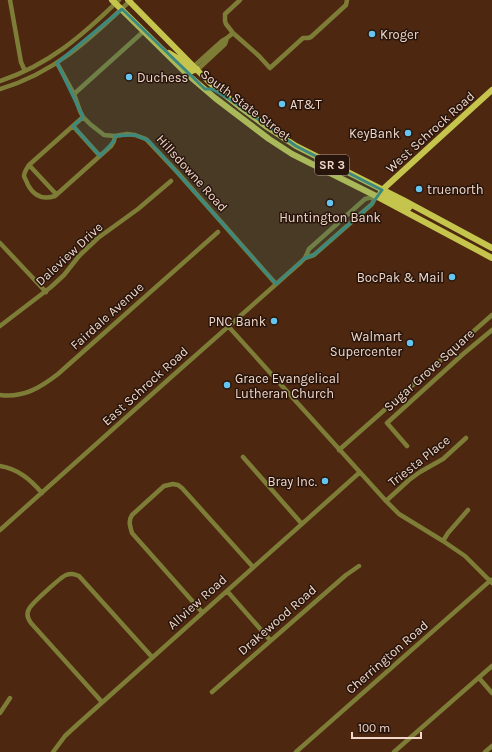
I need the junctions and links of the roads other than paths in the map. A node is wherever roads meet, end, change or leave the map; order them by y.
1 (10, 0) edge
2 (129, 0) edge
3 (240, 0) edge
4 (347, 0) edge
5 (116, 1) edge
6 (122, 9) junction
7 (144, 31) junction
8 (233, 33) junction
9 (57, 63) junction
10 (25, 71) junction
11 (192, 71) junction
12 (0, 81) edge
13 (0, 89) edge
14 (205, 90) junction
15 (492, 90) edge
16 (74, 94) junction
17 (231, 100) junction
18 (218, 101) junction
19 (83, 117) junction
20 (73, 126) junction
21 (115, 136) junction
22 (283, 138) junction
23 (278, 145) junction
24 (100, 156) junction
25 (325, 162) junction
26 (29, 165) junction
27 (171, 181) dead end
28 (382, 190) junction
29 (56, 194) junction
30 (376, 196) junction
31 (441, 221) junction
32 (218, 232) dead end
33 (0, 243) edge
34 (472, 248) junction
35 (492, 248) edge
36 (492, 253) edge
37 (305, 258) junction
38 (492, 258) edge
39 (276, 284) junction
40 (46, 292) junction
41 (492, 315) edge
42 (0, 326) edge
43 (228, 326) junction
44 (492, 330) edge
45 (0, 395) edge
46 (466, 438) dead end
47 (407, 446) dead end
48 (339, 450) junction
49 (243, 458) dead end
50 (0, 466) edge
51 (359, 473) junction
52 (42, 493) junction
53 (386, 501) junction
54 (468, 510) dead end
55 (302, 524) junction
56 (0, 530) edge
57 (443, 541) junction
58 (358, 566) dead end
59 (253, 567) junction
60 (491, 581) edge
61 (226, 591) junction
62 (202, 612) junction
63 (270, 640) junction
64 (152, 657) junction
65 (492, 666) edge
66 (479, 678) junction
67 (212, 692) dead end
68 (492, 693) edge
69 (10, 698) dead end
70 (102, 702) junction
71 (0, 713) edge
72 (492, 746) edge
73 (53, 752) edge
74 (296, 752) edge
75 (394, 752) edge
76 (485, 752) edge

1 - 10 street
2 - 6 street
2 - 11 main road, South State Street / SR 3
3 - 8 street
4 - 8 street
5 - 6 main road, South State Street / SR 3
5 - 10 street
6 - 7 main road, South State Street / SR 3
6 - 9 street
7 - 11 main road, South State Street / SR 3
7 - 16 street
8 - 11 street
9 - 13 street
9 - 16 street, Hillsdowne Road
10 - 12 street
11 - 14 main road, South State Street / SR 3
11 - 17 main road, South State Street / SR 3
14 - 17 main road
14 - 18 main road, South State Street / SR 3
15 - 28 main road, West Schrock Road
16 - 19 street, Hillsdowne Road
17 - 22 main road, South State Street / SR 3
18 - 22 main road
18 - 23 main road, South State Street / SR 3
19 - 20 street
19 - 21 street, Hillsdowne Road
20 - 24 street
20 - 26 street
21 - 24 street
21 - 39 street, Hillsdowne Road
22 - 25 main road, South State Street / SR 3
23 - 25 main road
23 - 30 main road, South State Street / SR 3
24 - 29 street
25 - 28 main road, South State Street / SR 3
26 - 29 street
26 - 29 street
27 - 40 street, Daleview Drive
28 - 30 main road, East Schrock Road
28 - 31 main road, South State Street / SR 3
30 - 31 main road
30 - 34 main road, South State Street / SR 3
30 - 37 street, East Schrock Road
30 - 37 street, East Schrock Road
31 - 35 main road, South State Street / SR 3
32 - 45 street, Fairdale Avenue
33 - 40 street
34 - 36 main road
34 - 38 main road, South State Street / SR 3
37 - 39 street, East Schrock Road
39 - 43 street, East Schrock Road
40 - 42 street, Daleview Drive
41 - 48 street
43 - 48 street
43 - 52 street, East Schrock Road
44 - 47 street, Sugar Grove Square
46 - 53 street, Triesta Place
48 - 51 street
49 - 55 street
50 - 52 street
51 - 53 street
51 - 55 street, Allview Road
52 - 56 street, East Schrock Road
53 - 57 street
54 - 57 street
55 - 59 street, Allview Road
57 - 60 street
58 - 63 street, Drakewood Road
59 - 61 street, Allview Road
59 - 62 street
60 - 74 street, Cherrington Road
61 - 62 street, Allview Road
61 - 63 street
62 - 64 street, Allview Road
63 - 67 street, Drakewood Road
64 - 70 street, Allview Road
64 - 70 street
65 - 66 street
66 - 68 street
66 - 75 street
69 - 71 street
70 - 73 street, Allview Road
72 - 76 street

